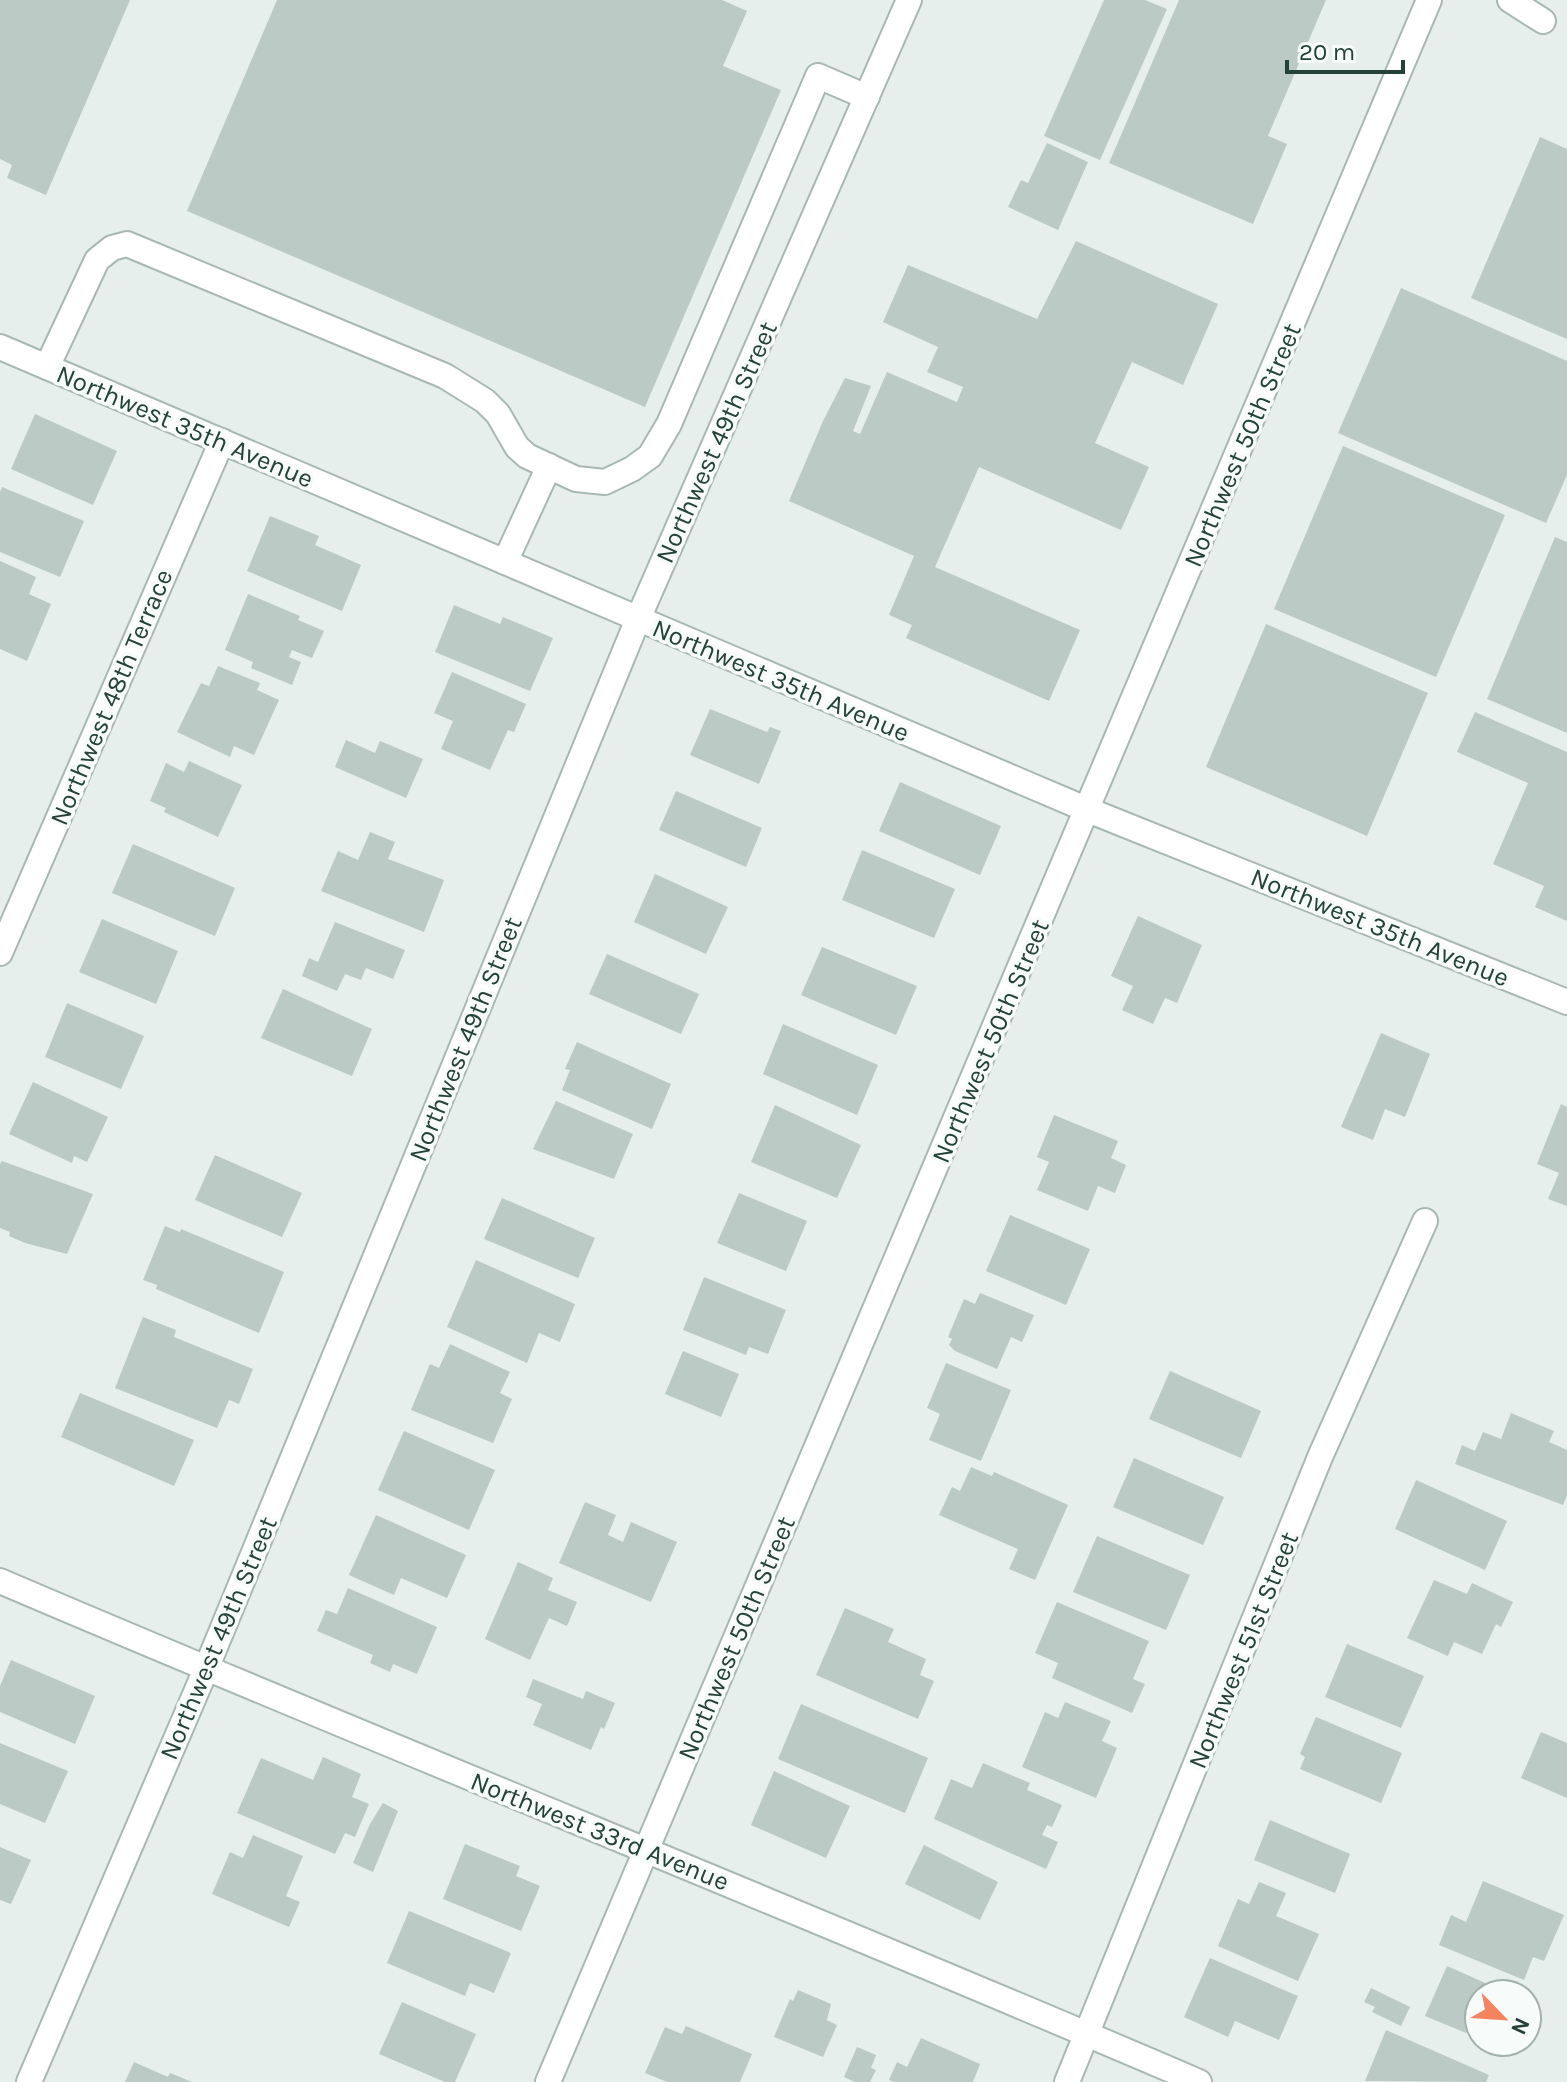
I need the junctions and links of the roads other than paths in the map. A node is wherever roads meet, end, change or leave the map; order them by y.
1 (909, 0) edge
2 (1429, 0) edge
3 (1510, 0) edge
4 (1543, 21) dead end
5 (867, 97) junction
6 (0, 347) edge
7 (47, 367) junction
8 (222, 441) junction
9 (549, 466) junction
10 (505, 562) junction
11 (638, 619) junction
12 (1088, 810) junction
13 (0, 953) edge
14 (1567, 1002) edge
15 (1425, 1221) dead end
16 (0, 1581) edge
17 (206, 1669) junction
18 (646, 1850) junction
19 (1088, 2034) junction
20 (29, 2082) edge
21 (548, 2082) edge
22 (1067, 2082) edge
23 (1199, 2082) edge

1 - 5 street, Northwest 49th Street
2 - 12 street, Northwest 50th Street
3 - 4 street
5 - 9 street
5 - 11 street, Northwest 49th Street
6 - 7 street, Northwest 35th Avenue
7 - 8 street, Northwest 35th Avenue
7 - 9 street
8 - 10 street, Northwest 35th Avenue
8 - 13 street, Northwest 48th Terrace
9 - 10 street
10 - 11 street, Northwest 35th Avenue
11 - 12 street, Northwest 35th Avenue
11 - 17 street, Northwest 49th Street
12 - 14 street, Northwest 35th Avenue
12 - 18 street, Northwest 50th Street
15 - 19 street, Northwest 51st Street
16 - 17 street, Northwest 33rd Avenue
17 - 18 street, Northwest 33rd Avenue
17 - 20 street, Northwest 49th Street
18 - 19 street, Northwest 33rd Avenue
18 - 21 street, Northwest 50th Street
19 - 22 street, Northwest 51st Street
19 - 23 street, Northwest 33rd Avenue

